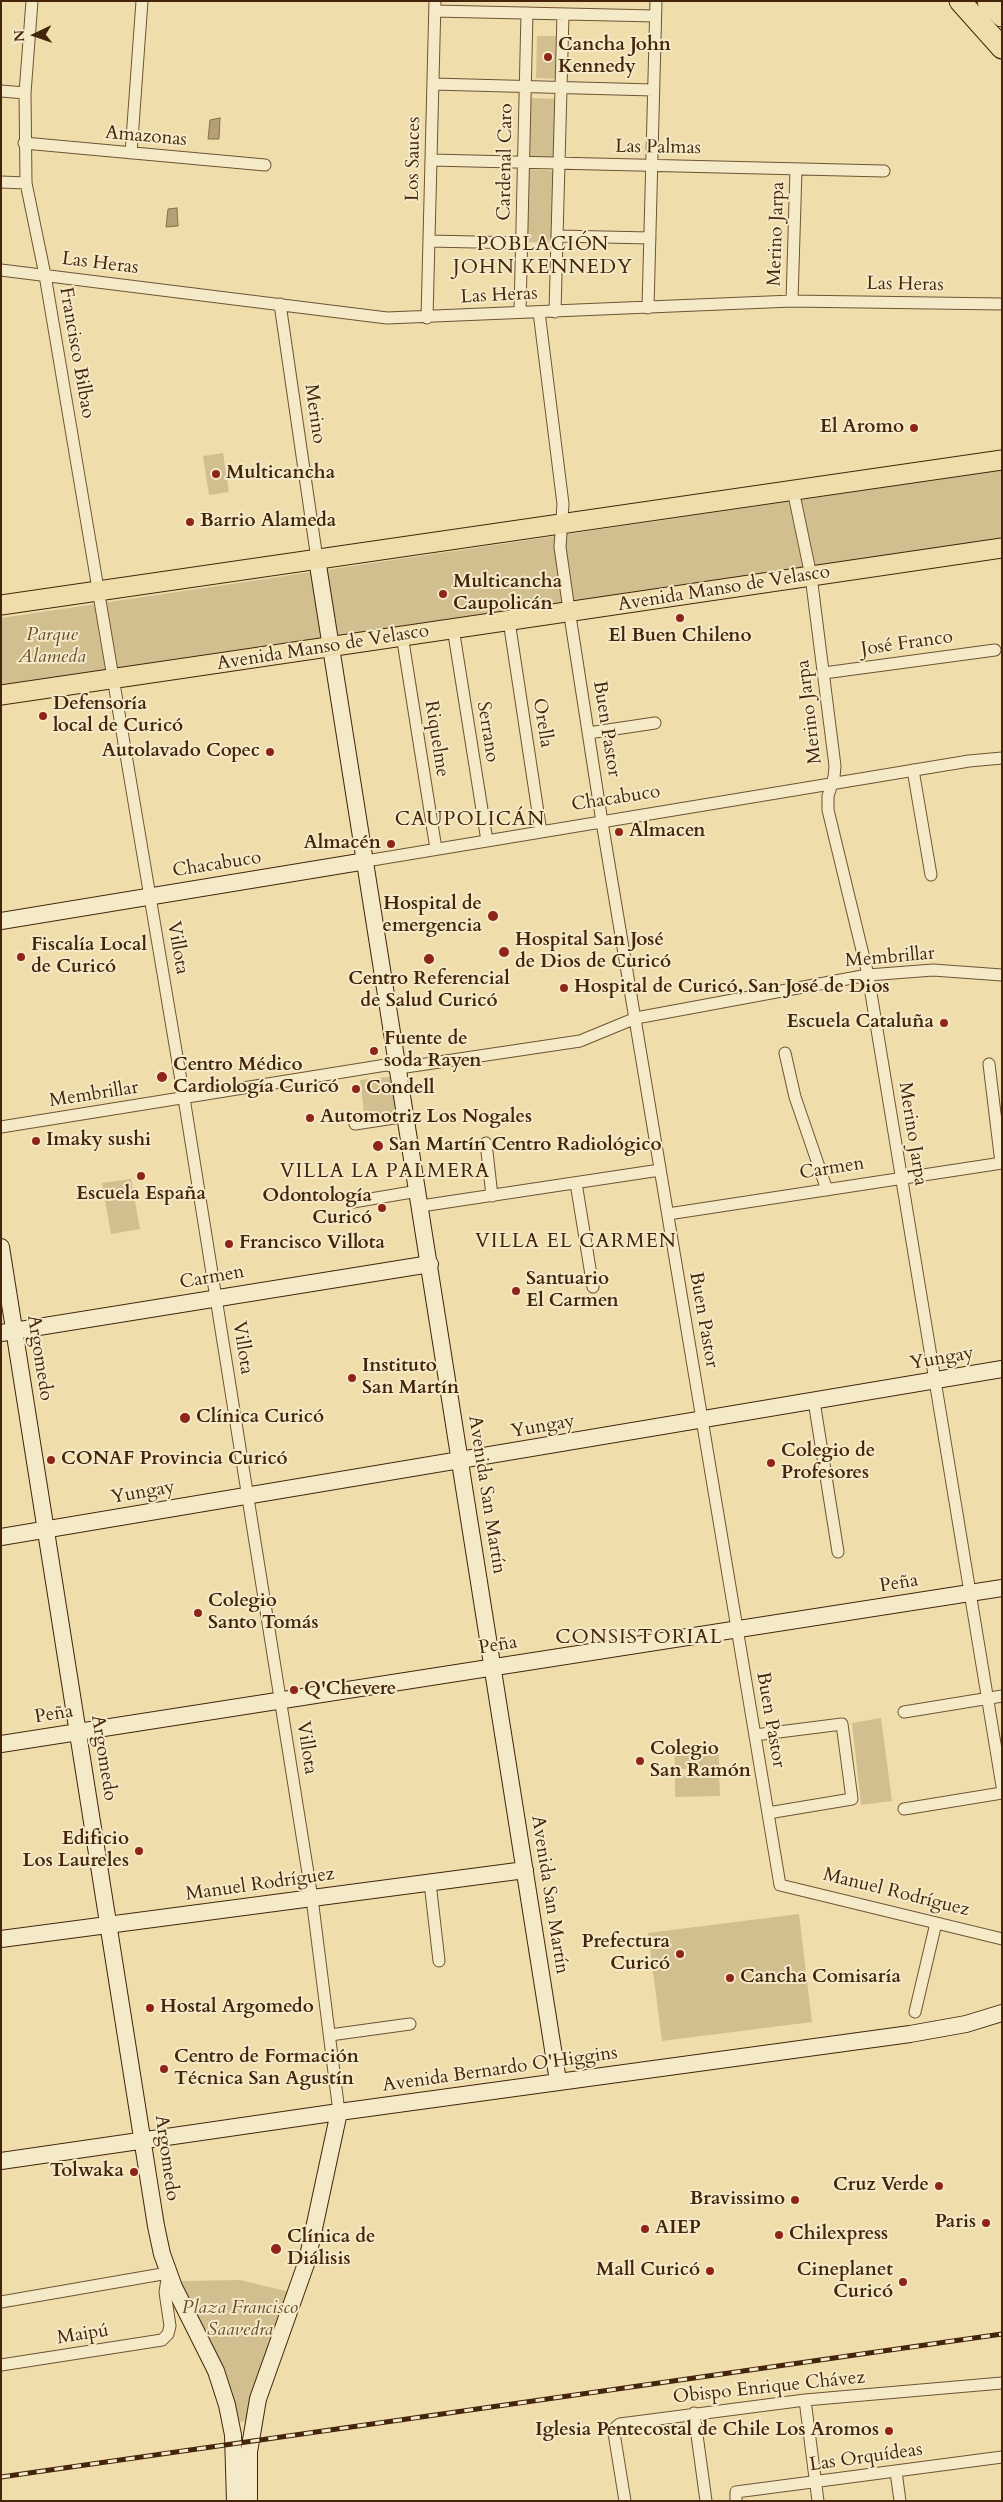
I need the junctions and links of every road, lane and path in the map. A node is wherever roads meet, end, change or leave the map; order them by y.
1 (32, 1) edge
2 (142, 1) edge
3 (656, 1) edge
4 (960, 1) edge
5 (988, 1) edge
6 (435, 6) edge
7 (527, 13) junction
8 (563, 14) junction
9 (655, 16) junction
10 (1002, 16) edge
11 (1002, 48) edge
12 (433, 84) junction
13 (526, 87) junction
14 (561, 88) junction
15 (654, 90) junction
16 (1, 91) edge
17 (25, 93) junction
18 (24, 143) junction
19 (131, 153) junction
20 (431, 160) junction
21 (524, 162) junction
22 (559, 163) junction
23 (265, 165) dead end
24 (652, 165) junction
25 (796, 169) junction
26 (884, 171) dead end
27 (1, 182) edge
28 (26, 183) junction
29 (557, 236) junction
30 (650, 238) junction
31 (429, 241) junction
32 (522, 244) junction
33 (1, 270) edge
34 (45, 275) junction
35 (792, 301) junction
36 (280, 304) junction
37 (1002, 304) edge
38 (648, 308) junction
39 (520, 312) junction
40 (539, 312) junction
41 (556, 312) junction
42 (427, 318) junction
43 (1002, 460) edge
44 (793, 490) junction
45 (561, 524) junction
46 (1002, 548) edge
47 (317, 559) junction
48 (811, 576) junction
49 (99, 591) junction
50 (1, 605) edge
51 (570, 612) junction
52 (509, 621) junction
53 (453, 628) junction
54 (402, 635) junction
55 (330, 647) junction
56 (995, 650) dead end
57 (824, 673) junction
58 (114, 679) junction
59 (1, 695) edge
60 (655, 723) dead end
61 (588, 733) junction
62 (1002, 758) edge
63 (913, 770) junction
64 (832, 783) junction
65 (602, 822) junction
66 (541, 832) junction
67 (487, 841) junction
68 (436, 849) junction
69 (366, 860) junction
70 (931, 875) dead end
71 (150, 896) junction
72 (1, 921) edge
73 (868, 975) junction
74 (1002, 975) edge
75 (636, 1018) junction
76 (785, 1053) dead end
77 (990, 1064) dead end
78 (400, 1068) junction
79 (184, 1098) junction
80 (407, 1116) junction
81 (354, 1124) dead end
82 (1, 1127) edge
83 (486, 1143) dead end
84 (1001, 1163) edge
85 (660, 1170) junction
86 (901, 1178) junction
87 (576, 1183) junction
88 (827, 1190) junction
89 (492, 1196) junction
90 (420, 1198) junction
91 (353, 1202) dead end
92 (668, 1214) junction
93 (1, 1247) edge
94 (430, 1264) junction
95 (593, 1286) dead end
96 (216, 1298) junction
97 (8, 1332) edge
98 (1002, 1369) edge
99 (935, 1380) junction
100 (814, 1401) junction
101 (702, 1420) junction
102 (461, 1461) junction
103 (248, 1496) junction
104 (47, 1529) junction
105 (1, 1537) edge
106 (838, 1552) dead end
107 (1002, 1588) edge
108 (970, 1593) junction
109 (737, 1629) junction
110 (493, 1667) junction
111 (1002, 1696) edge
112 (987, 1697) junction
113 (281, 1701) junction
114 (904, 1712) dead end
115 (79, 1732) junction
116 (755, 1735) junction
117 (1, 1744) edge
118 (1002, 1786) edge
119 (1002, 1793) edge
120 (904, 1809) dead end
121 (768, 1812) junction
122 (525, 1870) junction
123 (430, 1882) junction
124 (780, 1885) joint
125 (312, 1898) junction
126 (936, 1923) junction
127 (110, 1925) junction
128 (1, 1939) edge
129 (1002, 1939) edge
130 (439, 1961) dead end
131 (915, 2012) dead end
132 (1002, 2012) edge
133 (410, 2024) dead end
134 (330, 2035) junction
135 (558, 2081) junction
136 (340, 2112) junction
137 (143, 2140) junction
138 (1, 2161) edge
139 (168, 2274) junction
140 (1, 2302) edge
141 (168, 2334) joint
142 (1, 2365) edge
143 (1002, 2383) edge
144 (805, 2400) junction
145 (694, 2413) junction
146 (1002, 2457) edge
147 (896, 2472) junction
148 (815, 2483) junction
149 (736, 2496) edge
150 (235, 2501) edge
151 (249, 2501) edge
152 (625, 2501) edge
153 (706, 2501) edge
154 (818, 2501) edge
155 (900, 2501) edge

1 - 17 street, Francisco Bilbao
2 - 19 street
3 - 9 street
4 - 11 highway
5 - 10 highway
6 - 7 street
6 - 12 street, Los Sauces
7 - 8 street
7 - 13 street, Cardenal Caro
8 - 9 street
8 - 14 street
9 - 15 street
12 - 13 street
12 - 20 street, Los Sauces
13 - 14 street
13 - 21 street, Cardenal Caro
14 - 15 street
14 - 22 street
15 - 24 street
16 - 17 street
17 - 18 street, Francisco Bilbao
18 - 19 street, Amazonas
18 - 28 street, Francisco Bilbao
19 - 23 street, Amazonas
20 - 21 street, Las Palmas
20 - 31 street, Los Sauces
21 - 22 street, Las Palmas
21 - 32 street, Cardenal Caro
22 - 24 street, Las Palmas
22 - 29 street
24 - 25 street, Las Palmas
24 - 30 street
25 - 26 street, Las Palmas
25 - 35 street, Merino Jarpa
27 - 28 street
28 - 34 street, Francisco Bilbao
29 - 30 street
29 - 41 street
30 - 38 street
31 - 32 street
31 - 42 street, Los Sauces
32 - 39 street, Cardenal Caro
33 - 34 street, Las Heras
34 - 36 street, Las Heras
34 - 49 street, Francisco Bilbao
35 - 37 street, Las Heras
35 - 38 street, Las Heras
36 - 42 street, Las Heras
36 - 47 street, Merino
38 - 41 street, Las Heras
39 - 40 street, Las Heras
39 - 42 street, Las Heras
40 - 41 street, Las Heras
40 - 45 street
43 - 44 main road
44 - 45 main road
44 - 48 street, Merino Jarpa
45 - 47 main road
45 - 51 street, Buen Pastor
46 - 48 main road, Avenida Manso de Velasco
47 - 49 main road
47 - 55 street, Avenida San Martín
48 - 51 main road, Avenida Manso de Velasco
48 - 57 street, Merino Jarpa
49 - 50 main road
49 - 58 street, Villota
51 - 52 main road, Avenida Manso de Velasco
51 - 61 street, Buen Pastor
52 - 53 main road, Avenida Manso de Velasco
52 - 66 street, Orella
53 - 54 main road, Avenida Manso de Velasco
53 - 67 street, Serrano
54 - 55 main road, Avenida Manso de Velasco
54 - 68 street, Riquelme
55 - 58 main road, Avenida Manso de Velasco
55 - 69 street, Avenida San Martín
56 - 57 street, José Franco
57 - 64 street, Merino Jarpa
58 - 59 main road, Avenida Manso de Velasco
58 - 71 street, Villota
60 - 61 street
61 - 65 street, Buen Pastor
62 - 63 street, Chacabuco
63 - 64 street, Chacabuco
63 - 70 street
64 - 65 street, Chacabuco
64 - 73 street, Merino Jarpa
65 - 66 street, Chacabuco
65 - 75 street, Buen Pastor
66 - 67 street, Chacabuco
67 - 68 street, Chacabuco
68 - 69 street, Chacabuco
69 - 71 street, Chacabuco
69 - 78 street, Avenida San Martín
71 - 72 street, Chacabuco
71 - 79 street, Villota
73 - 74 street, Membrillar
73 - 75 street, Membrillar
73 - 86 street, Merino Jarpa
75 - 78 street, Membrillar
75 - 85 street, Buen Pastor
76 - 88 street
77 - 84 street
78 - 79 street, Membrillar
78 - 80 street, Avenida San Martín
79 - 82 street, Membrillar
79 - 96 street, Villota
80 - 81 street
80 - 90 street, Avenida San Martín
83 - 89 street
84 - 86 street, Carmen
85 - 87 street
85 - 92 street, Buen Pastor
86 - 88 street, Carmen
86 - 99 street, Merino Jarpa
87 - 89 street
87 - 95 street
88 - 92 street, Carmen
89 - 90 street
90 - 91 street
90 - 94 street, Avenida San Martín
92 - 101 street, Buen Pastor
93 - 97 street, Argomedo
94 - 96 street, Carmen
94 - 102 street, Avenida San Martín
96 - 97 street, Carmen
96 - 103 street, Villota
97 - 104 street, Argomedo
98 - 99 street, Yungay
99 - 100 street, Yungay
99 - 108 street, Merino Jarpa
100 - 101 street, Yungay
100 - 106 street
101 - 102 street, Yungay
101 - 109 street, Buen Pastor
102 - 103 street, Yungay
102 - 110 street, Avenida San Martín
103 - 104 street, Yungay
103 - 113 street, Villota
104 - 105 street, Yungay
104 - 115 street, Argomedo
107 - 108 street, Peña
108 - 109 street, Peña
108 - 112 street, Merino Jarpa
109 - 110 street, Peña
109 - 116 street, Buen Pastor
110 - 113 street, Peña
110 - 122 street, Avenida San Martín
111 - 112 street
112 - 114 street
112 - 118 street, Merino Jarpa
113 - 115 street, Peña
113 - 125 street, Villota
115 - 117 street, Peña
115 - 127 street, Argomedo
116 - 121 street, Buen Pastor
116 - 121 street
119 - 120 street
121 - 124 street, Buen Pastor
122 - 123 street, Manuel Rodríguez
122 - 135 street, Avenida San Martín
123 - 125 street, Manuel Rodríguez
123 - 130 street
124 - 126 street, Manuel Rodríguez
125 - 127 street, Manuel Rodríguez
125 - 134 street, Villota
126 - 129 street, Manuel Rodríguez
126 - 131 street
127 - 128 street, Manuel Rodríguez
127 - 137 street, Argomedo
132 - 135 street, Avenida Bernardo O'Higgins
133 - 134 street
134 - 136 street, Villota
135 - 136 street, Avenida Bernardo O'Higgins
136 - 137 street, Avenida Bernardo O'Higgins
136 - 151 street
137 - 138 street, Avenida Bernardo O'Higgins
137 - 139 street, Argomedo
139 - 140 street
139 - 141 street, Argomedo
139 - 150 street, Argomedo
141 - 142 street, Maipú
143 - 144 street, Obispo Enrique Chávez
144 - 145 street, Obispo Enrique Chávez
144 - 148 street
145 - 152 street, Obispo Enrique Chávez
145 - 153 street
146 - 147 street, Las Orquídeas
147 - 148 street, Las Orquídeas
147 - 155 street
148 - 149 street, Las Orquídeas
148 - 154 street

